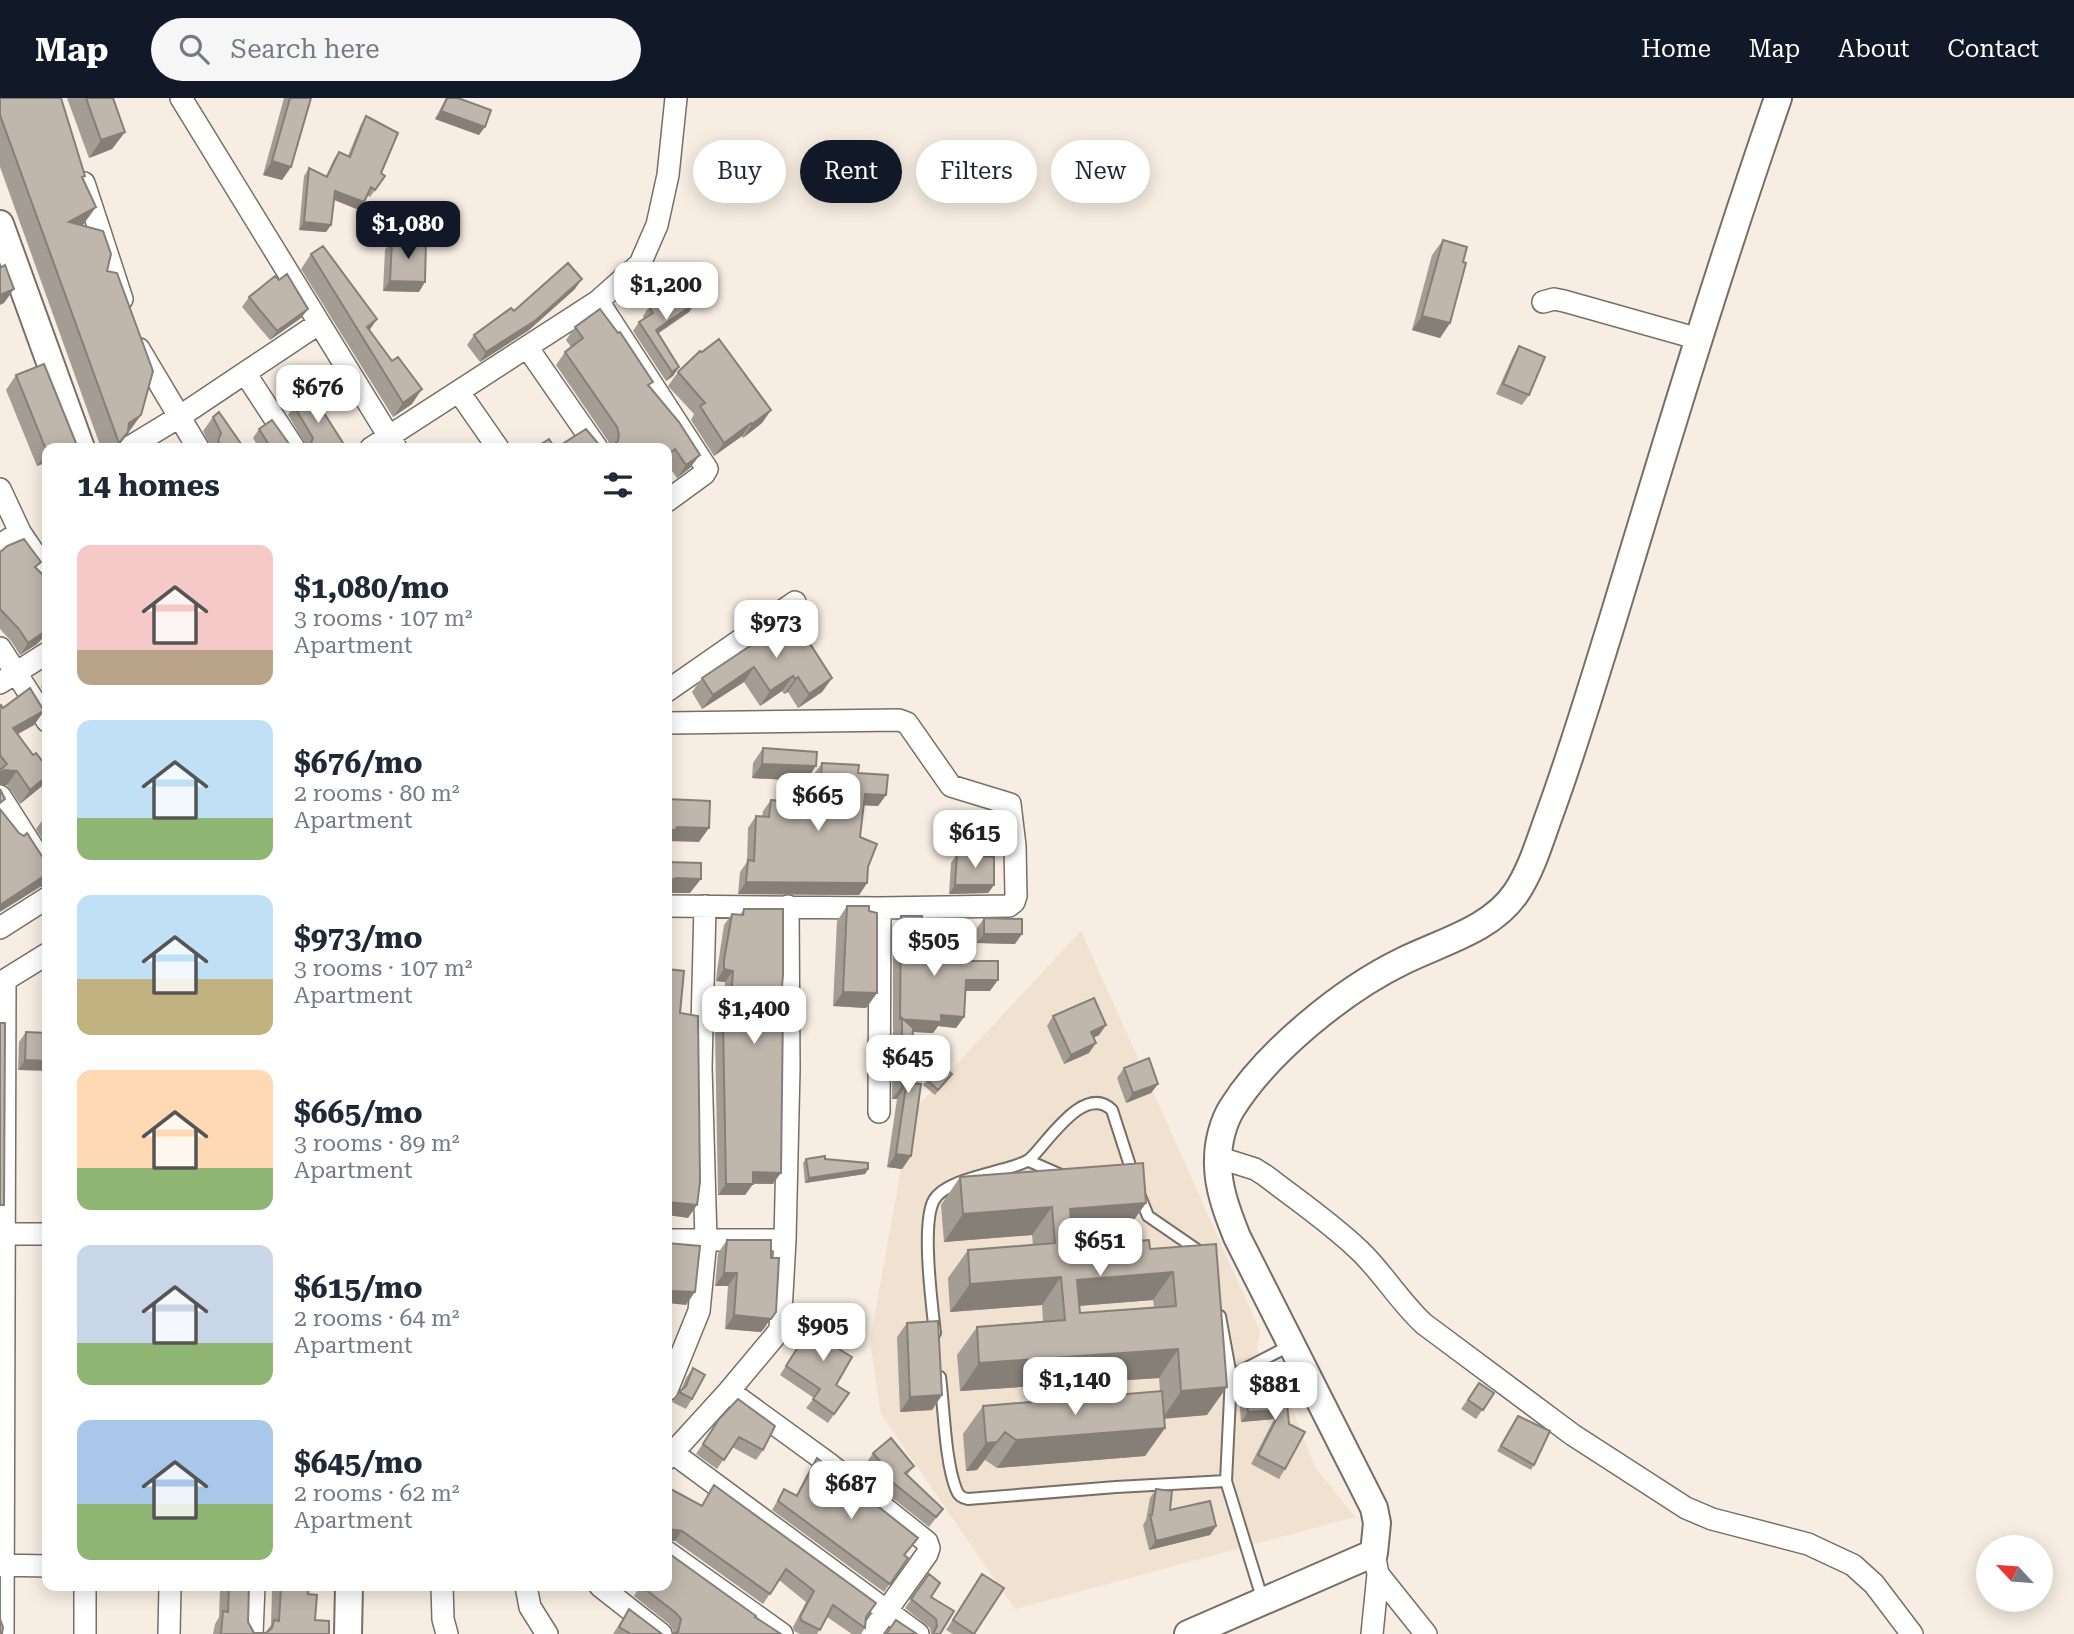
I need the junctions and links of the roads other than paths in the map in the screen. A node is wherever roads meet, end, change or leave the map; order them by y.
1 (181, 98) edge
2 (676, 98) edge
3 (1778, 98) edge
4 (77, 163) edge
5 (0, 224) edge
6 (598, 301) junction
7 (1543, 302) dead end
8 (318, 324) junction
9 (1699, 339) junction
10 (527, 347) junction
11 (245, 373) junction
12 (459, 392) junction
13 (179, 417) junction
14 (79, 443) edge
15 (136, 443) edge
16 (195, 443) edge
17 (291, 443) edge
18 (384, 443) edge
19 (386, 443) edge
20 (495, 443) edge
21 (594, 443) edge
22 (2, 497) edge
23 (672, 497) edge
24 (20, 532) junction
25 (0, 545) edge
26 (42, 565) edge
27 (795, 602) dead end
28 (0, 648) edge
29 (42, 656) edge
30 (8, 677) edge
31 (672, 688) edge
32 (42, 715) edge
33 (672, 723) edge
34 (0, 796) edge
35 (42, 862) edge
36 (42, 901) edge
37 (672, 906) edge
38 (705, 906) junction
39 (788, 906) junction
40 (880, 908) junction
41 (0, 928) edge
42 (42, 957) edge
43 (3, 981) edge
44 (879, 1112) dead end
45 (1217, 1157) junction
46 (1029, 1161) junction
47 (1069, 1177) edge
48 (3, 1234) edge
49 (42, 1234) edge
50 (672, 1240) edge
51 (706, 1240) junction
52 (785, 1240) junction
53 (1206, 1262) edge
54 (1218, 1302) edge
55 (1292, 1345) junction
56 (937, 1349) edge
57 (938, 1362) edge
58 (1231, 1377) junction
59 (672, 1378) edge
60 (729, 1391) junction
61 (672, 1454) edge
62 (672, 1457) edge
63 (1226, 1481) junction
64 (672, 1556) edge
65 (1376, 1564) junction
66 (2, 1565) edge
67 (42, 1566) edge
68 (85, 1591) edge
69 (170, 1591) edge
70 (254, 1591) edge
71 (349, 1591) edge
72 (442, 1591) edge
73 (527, 1591) edge
74 (606, 1591) edge
75 (1264, 1603) junction
76 (888, 1612) junction
77 (3, 1634) edge
78 (85, 1634) edge
79 (169, 1634) edge
80 (252, 1634) edge
81 (348, 1634) edge
82 (447, 1634) edge
83 (547, 1634) edge
84 (661, 1634) edge
85 (782, 1634) edge
86 (870, 1634) edge
87 (918, 1634) edge
88 (1188, 1634) edge
89 (1371, 1634) edge
90 (1426, 1634) edge
91 (1912, 1634) edge

1 - 8 street
2 - 6 street
3 - 9 street
4 - 13 street
5 - 14 street
6 - 10 street
6 - 23 street
7 - 9 street
8 - 11 street
8 - 18 street
9 - 45 street
10 - 12 street
10 - 21 street
11 - 13 street
11 - 17 street
12 - 19 street
12 - 20 street
13 - 15 street
13 - 16 street
22 - 24 street
24 - 25 street
24 - 26 street
27 - 31 street
28 - 30 street
29 - 30 street
30 - 32 street
33 - 40 street
34 - 35 street
36 - 41 street
37 - 38 street
38 - 39 street
38 - 51 street
39 - 40 street
39 - 52 street
40 - 44 street
42 - 43 street
43 - 48 street
45 - 55 street
45 - 91 street
46 - 47 lane
46 - 53 lane
46 - 56 lane
48 - 49 street
48 - 66 street
50 - 51 street
51 - 52 street
51 - 59 street
52 - 60 street
54 - 58 lane
55 - 58 lane
55 - 65 street
57 - 63 lane
58 - 63 lane
60 - 61 street
60 - 76 street
62 - 76 street
63 - 75 lane
64 - 85 street
65 - 75 street
65 - 89 street
65 - 90 street
66 - 67 street
66 - 77 street
68 - 78 street
69 - 79 street
70 - 80 street
71 - 81 street
72 - 82 street
73 - 83 street
74 - 84 street
75 - 88 street
76 - 86 street
76 - 87 street

